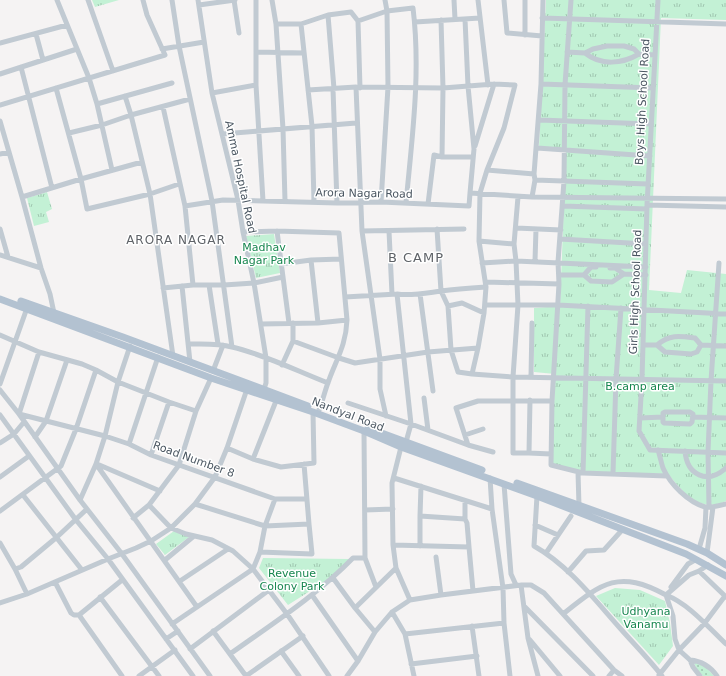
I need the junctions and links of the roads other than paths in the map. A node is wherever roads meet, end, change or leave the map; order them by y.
1 (57, 0) edge
2 (88, 0) edge
3 (143, 0) edge
4 (172, 0) edge
5 (234, 0) edge
6 (256, 0) edge
7 (272, 0) edge
8 (385, 0) edge
9 (454, 0) edge
10 (478, 0) edge
11 (504, 0) edge
12 (525, 0) edge
13 (543, 0) edge
14 (571, 0) edge
15 (658, 0) edge
16 (198, 3) edge
17 (387, 11) junction
18 (328, 15) junction
19 (480, 18) junction
20 (542, 18) junction
21 (455, 19) junction
22 (465, 19) junction
23 (569, 19) junction
24 (441, 20) junction
25 (358, 21) junction
26 (415, 22) junction
27 (656, 22) junction
28 (276, 24) junction
29 (301, 24) junction
30 (726, 24) edge
31 (67, 26) junction
32 (239, 33) dead end
33 (36, 34) junction
34 (524, 34) junction
35 (542, 36) junction
36 (204, 42) junction
37 (0, 44) edge
38 (179, 46) junction
39 (162, 49) junction
40 (77, 50) junction
41 (256, 52) junction
42 (567, 52) junction
43 (278, 53) junction
44 (304, 53) junction
45 (585, 53) junction
46 (639, 54) junction
47 (655, 56) junction
48 (43, 60) junction
49 (21, 68) junction
50 (113, 71) junction
51 (0, 74) edge
52 (89, 78) junction
53 (172, 83) dead end
54 (494, 84) junction
55 (541, 84) junction
56 (256, 85) junction
57 (488, 85) junction
58 (565, 85) junction
59 (468, 86) junction
60 (388, 87) junction
61 (416, 87) junction
62 (56, 88) junction
63 (358, 88) junction
64 (443, 88) junction
65 (653, 88) junction
66 (333, 89) junction
67 (308, 90) junction
68 (212, 93) junction
69 (28, 96) junction
70 (125, 96) junction
71 (190, 100) junction
72 (97, 104) junction
73 (0, 105) edge
74 (163, 107) junction
75 (131, 116) junction
76 (539, 120) junction
77 (564, 121) junction
78 (0, 122) edge
79 (356, 123) junction
80 (651, 124) junction
81 (102, 125) junction
82 (312, 126) junction
83 (335, 126) junction
84 (282, 128) junction
85 (260, 130) junction
86 (69, 133) junction
87 (222, 134) junction
88 (537, 148) junction
89 (474, 149) junction
90 (565, 150) junction
91 (9, 152) junction
92 (0, 154) edge
93 (650, 156) junction
94 (442, 157) junction
95 (472, 157) junction
96 (142, 162) junction
97 (112, 170) junction
98 (487, 170) junction
99 (534, 174) junction
100 (81, 179) junction
101 (535, 180) junction
102 (564, 181) junction
103 (180, 184) junction
104 (648, 184) junction
105 (52, 188) junction
106 (470, 193) junction
107 (480, 193) junction
108 (150, 194) junction
109 (563, 196) junction
110 (22, 197) junction
111 (518, 197) junction
112 (532, 197) junction
113 (648, 197) junction
114 (726, 199) edge
115 (238, 200) junction
116 (263, 201) junction
117 (285, 201) junction
118 (212, 202) junction
119 (314, 202) junction
120 (381, 202) junction
121 (337, 203) junction
122 (360, 203) junction
123 (406, 203) junction
124 (428, 204) junction
125 (185, 206) junction
126 (563, 206) junction
127 (726, 206) edge
128 (647, 207) junction
129 (516, 228) junction
130 (0, 229) edge
131 (437, 229) junction
132 (464, 229) dead end
133 (536, 229) junction
134 (561, 230) junction
135 (277, 231) junction
136 (362, 231) junction
137 (388, 231) junction
138 (242, 232) junction
139 (560, 239) junction
140 (479, 241) junction
141 (514, 244) junction
142 (646, 244) junction
143 (0, 255) edge
144 (8, 258) junction
145 (341, 259) junction
146 (310, 260) junction
147 (516, 260) junction
148 (535, 261) junction
149 (558, 262) junction
150 (482, 263) junction
151 (719, 263) dead end
152 (281, 264) junction
153 (646, 267) junction
154 (41, 268) junction
155 (624, 274) junction
156 (559, 275) junction
157 (584, 275) junction
158 (646, 275) junction
159 (283, 277) junction
160 (254, 283) junction
161 (517, 283) junction
162 (559, 284) junction
163 (193, 285) junction
164 (209, 285) junction
165 (224, 285) junction
166 (486, 285) junction
167 (182, 286) junction
168 (163, 288) junction
169 (441, 291) junction
170 (0, 294) edge
171 (395, 294) junction
172 (420, 294) junction
173 (371, 296) junction
174 (345, 297) junction
175 (0, 298) edge
176 (485, 305) junction
177 (518, 305) junction
178 (558, 305) junction
179 (448, 306) junction
180 (588, 306) junction
181 (27, 308) junction
182 (621, 308) junction
183 (645, 309) junction
184 (54, 313) junction
185 (484, 313) junction
186 (715, 314) junction
187 (726, 314) edge
188 (347, 320) junction
189 (318, 323) junction
190 (532, 323) dead end
191 (261, 324) junction
192 (291, 324) junction
193 (0, 335) edge
194 (293, 341) junction
195 (15, 342) junction
196 (189, 344) junction
197 (220, 345) junction
198 (644, 345) junction
199 (657, 345) junction
200 (701, 345) junction
201 (130, 346) junction
202 (713, 346) junction
203 (726, 346) edge
204 (232, 347) junction
205 (478, 348) junction
206 (451, 350) junction
207 (39, 352) junction
208 (428, 352) junction
209 (173, 356) junction
210 (404, 356) junction
211 (158, 357) junction
212 (266, 358) junction
213 (338, 358) junction
214 (67, 360) junction
215 (380, 360) junction
216 (190, 362) junction
217 (282, 365) junction
218 (96, 370) junction
219 (212, 374) junction
220 (472, 374) junction
221 (513, 377) junction
222 (532, 377) junction
223 (553, 378) junction
224 (586, 378) junction
225 (616, 379) junction
226 (642, 379) junction
227 (711, 381) junction
228 (726, 381) edge
229 (118, 382) junction
230 (328, 383) junction
231 (0, 384) edge
232 (247, 389) junction
233 (0, 390) edge
234 (433, 391) dead end
235 (146, 392) junction
236 (263, 392) junction
237 (424, 398) dead end
238 (513, 400) junction
239 (530, 400) junction
240 (276, 401) junction
241 (169, 402) junction
242 (552, 402) junction
243 (348, 404) dead end
244 (196, 411) junction
245 (316, 411) junction
246 (19, 414) junction
247 (0, 415) edge
248 (386, 416) junction
249 (663, 417) junction
250 (640, 418) junction
251 (693, 418) junction
252 (710, 418) junction
253 (726, 418) edge
254 (46, 421) junction
255 (24, 422) junction
256 (411, 424) junction
257 (76, 429) junction
258 (483, 429) dead end
259 (428, 430) junction
260 (364, 431) junction
261 (14, 434) junction
262 (465, 435) junction
263 (105, 436) junction
264 (35, 437) junction
265 (0, 443) edge
266 (130, 444) junction
267 (404, 445) junction
268 (468, 445) junction
269 (227, 448) junction
270 (658, 450) junction
271 (685, 451) junction
272 (493, 452) dead end
273 (708, 452) junction
274 (529, 453) junction
275 (726, 453) edge
276 (551, 454) junction
277 (151, 455) junction
278 (29, 456) junction
279 (254, 459) junction
280 (96, 464) junction
281 (304, 464) junction
282 (178, 465) junction
283 (726, 468) edge
284 (58, 469) junction
285 (580, 473) junction
286 (613, 473) junction
287 (667, 476) junction
288 (0, 477) edge
289 (215, 477) junction
290 (709, 477) junction
291 (46, 478) junction
292 (394, 478) junction
293 (490, 478) junction
294 (504, 484) junction
295 (422, 486) junction
296 (160, 491) junction
297 (23, 495) junction
298 (537, 496) junction
299 (275, 499) junction
300 (306, 499) junction
301 (80, 500) junction
302 (465, 501) junction
303 (195, 504) junction
304 (726, 504) edge
305 (149, 505) junction
306 (579, 506) junction
307 (709, 507) junction
308 (87, 509) junction
309 (393, 509) junction
310 (492, 509) junction
311 (365, 510) junction
312 (0, 511) edge
313 (420, 516) junction
314 (571, 516) dead end
315 (133, 518) junction
316 (465, 519) junction
317 (76, 520) junction
318 (309, 524) junction
319 (535, 525) junction
320 (265, 526) junction
321 (171, 528) junction
322 (623, 529) junction
323 (558, 535) junction
324 (194, 536) junction
325 (57, 537) junction
326 (151, 541) junction
327 (0, 543) edge
328 (687, 544) junction
329 (393, 545) junction
330 (420, 546) junction
331 (469, 547) junction
332 (228, 549) junction
333 (699, 549) junction
334 (260, 552) junction
335 (546, 553) junction
336 (122, 554) junction
337 (686, 554) junction
338 (710, 554) junction
339 (436, 557) dead end
340 (365, 558) junction
341 (108, 559) junction
342 (165, 560) junction
343 (695, 560) junction
344 (708, 565) junction
345 (726, 565) edge
346 (253, 568) junction
347 (396, 568) junction
348 (15, 569) junction
349 (82, 570) junction
350 (699, 571) junction
351 (568, 572) junction
352 (726, 576) edge
353 (334, 578) junction
354 (122, 580) junction
355 (55, 582) junction
356 (180, 582) junction
357 (518, 585) junction
358 (376, 588) junction
359 (504, 588) junction
360 (269, 590) junction
361 (473, 591) junction
362 (589, 593) junction
363 (26, 594) junction
364 (312, 595) junction
365 (441, 595) junction
366 (666, 595) junction
367 (100, 597) junction
368 (726, 597) edge
369 (410, 600) junction
370 (0, 603) edge
371 (197, 607) junction
372 (524, 607) junction
373 (355, 608) junction
374 (392, 612) junction
375 (287, 614) junction
376 (563, 614) junction
377 (80, 615) junction
378 (504, 623) junction
379 (172, 624) junction
380 (704, 624) junction
381 (472, 626) junction
382 (178, 631) junction
383 (214, 631) junction
384 (374, 632) junction
385 (405, 634) junction
386 (303, 636) junction
387 (528, 638) junction
388 (166, 639) junction
389 (726, 644) edge
390 (190, 649) junction
391 (175, 650) junction
392 (679, 650) junction
393 (281, 651) junction
394 (230, 654) junction
395 (476, 656) junction
396 (690, 660) junction
397 (358, 661) junction
398 (411, 664) junction
399 (152, 666) junction
400 (614, 670) junction
401 (660, 675) edge
402 (122, 676) edge
403 (139, 676) edge
404 (159, 676) edge
405 (193, 676) edge
406 (210, 676) edge
407 (246, 676) edge
408 (299, 676) edge
409 (329, 676) edge
410 (347, 676) edge
411 (414, 676) edge
412 (479, 676) edge
413 (510, 676) edge
414 (538, 676) edge
415 (560, 676) edge
416 (593, 676) edge
417 (609, 676) edge
418 (622, 676) edge
419 (700, 676) edge
420 (717, 676) edge

1 - 31 street
2 - 50 street
3 - 39 street
4 - 38 street
5 - 16 street
5 - 32 street
6 - 41 street
7 - 28 street
8 - 17 street
9 - 21 street
10 - 19 street
11 - 34 street
12 - 34 street
13 - 20 street
14 - 23 street
15 - 27 street, Boys High School Road
16 - 36 street, Amma Hospital Road
17 - 25 street
17 - 26 street
17 - 60 street
18 - 25 street
18 - 29 street
18 - 66 street
19 - 22 street
19 - 57 street
20 - 23 street
20 - 35 street
21 - 22 street
21 - 24 street
22 - 59 street
23 - 27 street
23 - 42 street
24 - 26 street
24 - 64 street
25 - 63 street
26 - 61 street
27 - 30 street
27 - 47 street, Boys High School Road
28 - 29 street
28 - 43 street
29 - 44 street
31 - 33 street
31 - 40 street
33 - 37 street
33 - 48 street
34 - 35 street
35 - 55 street
36 - 38 street
36 - 68 street, Amma Hospital Road
38 - 39 street
38 - 71 street
39 - 50 street
40 - 48 street
40 - 52 street
41 - 43 street
41 - 56 street
42 - 45 street
42 - 58 street
43 - 44 street
43 - 84 street
44 - 67 street
45 - 46 street
45 - 46 street
46 - 47 street
47 - 65 street, Boys High School Road
48 - 49 street
49 - 51 street
49 - 69 street
50 - 52 street
52 - 62 street
52 - 72 street
53 - 70 street
54 - 57 street
54 - 89 street
54 - 98 street
55 - 58 street
55 - 76 street
56 - 68 street
56 - 85 street
57 - 59 street
58 - 65 street
58 - 77 street
59 - 64 street
59 - 89 street
60 - 61 street
60 - 63 street
60 - 120 street
61 - 64 street
61 - 123 street
62 - 69 street
62 - 86 street
63 - 66 street
63 - 79 street
64 - 94 street
65 - 80 street, Boys High School Road
66 - 67 street
66 - 83 street
67 - 82 street
68 - 87 street, Amma Hospital Road
69 - 73 street
69 - 105 street
70 - 72 street
70 - 75 street
71 - 74 street
71 - 118 street
72 - 81 street
74 - 75 street
74 - 103 street
75 - 81 street
75 - 96 street
76 - 77 street
76 - 88 street
77 - 80 street
77 - 90 street
78 - 91 street
79 - 83 street
79 - 122 street
80 - 93 street, Boys High School Road
81 - 86 street
81 - 97 street
82 - 83 street
82 - 84 street
82 - 119 street
83 - 121 street
84 - 85 street
84 - 117 street
85 - 87 street
85 - 116 street
86 - 100 street
87 - 115 street, Amma Hospital Road
88 - 90 street
88 - 99 street
89 - 95 street
90 - 93 street
90 - 102 street
91 - 92 street
91 - 110 street
93 - 104 street, Boys High School Road
94 - 95 street
94 - 124 street
95 - 106 street
96 - 97 street
96 - 108 street
97 - 100 street
98 - 99 street
98 - 107 street
99 - 101 street
100 - 105 street
100 - 108 street
101 - 102 street
101 - 112 street
102 - 104 street
102 - 109 street
103 - 108 street
103 - 125 street
104 - 113 street, Boys High School Road
105 - 110 street
106 - 107 street
106 - 124 street, Arora Nagar Road
107 - 111 street
107 - 140 street
108 - 168 street
109 - 112 street
109 - 113 street
109 - 126 street
110 - 154 street
111 - 112 street
111 - 129 street
113 - 114 street
113 - 128 street, Boys High School Road
115 - 116 street, Arora Nagar Road
115 - 118 street, Arora Nagar Road
115 - 138 street, Amma Hospital Road
116 - 117 street, Arora Nagar Road
117 - 119 street, Arora Nagar Road
118 - 125 street, Arora Nagar Road
118 - 165 street
119 - 121 street, Arora Nagar Road
120 - 122 street, Arora Nagar Road
120 - 123 street, Arora Nagar Road
121 - 122 street, Arora Nagar Road
122 - 136 street
123 - 124 street, Arora Nagar Road
125 - 163 street
126 - 128 street
126 - 134 street
127 - 128 street
128 - 142 street, Girls High School Road
129 - 133 street
129 - 141 street
130 - 144 street
131 - 132 street
131 - 137 street
131 - 169 street
133 - 134 street
133 - 148 street
134 - 139 street
135 - 138 street
135 - 145 street
135 - 152 street
136 - 137 street
136 - 173 street
137 - 171 street
138 - 160 street, Amma Hospital Road
139 - 142 street
139 - 149 street
140 - 141 street
140 - 150 street
141 - 147 street
142 - 153 street, Girls High School Road
143 - 144 street
144 - 154 street
145 - 146 street
145 - 174 street
146 - 152 street
146 - 189 street
147 - 148 street
147 - 150 street
147 - 161 street
148 - 149 street
149 - 153 street
149 - 156 street
150 - 166 street
151 - 186 street
152 - 159 street
153 - 158 street, Girls High School Road
154 - 184 street
155 - 157 street
155 - 157 street
155 - 158 street
156 - 157 street
156 - 162 street
158 - 183 street, Girls High School Road
159 - 160 street
159 - 192 street
160 - 165 street
160 - 191 street, Amma Hospital Road
161 - 162 street
161 - 166 street
161 - 177 street
162 - 178 street
163 - 164 street
163 - 167 street
164 - 165 street
164 - 197 street
165 - 204 street
166 - 169 street
166 - 176 street
167 - 168 street
167 - 196 street
168 - 209 street
169 - 172 street
169 - 179 street
170 - 184 main road, Nandyal Road
171 - 172 street
171 - 173 street
171 - 210 street
172 - 208 street
173 - 174 street
173 - 215 street
174 - 188 street
175 - 181 main road, Nandyal Road
176 - 177 street
176 - 185 street
177 - 178 street
177 - 221 street
178 - 180 street
178 - 223 street
179 - 185 street
179 - 206 street
180 - 182 street
180 - 224 street
181 - 195 street
181 - 201 main road, Nandyal Road
182 - 183 street
182 - 225 street
183 - 186 street
183 - 198 street, Girls High School Road
184 - 209 main road, Nandyal Road
185 - 205 street
186 - 187 street
186 - 202 street
188 - 189 street
188 - 213 street
189 - 192 street
190 - 222 street
191 - 192 street
191 - 212 street, Amma Hospital Road
192 - 194 street
193 - 195 street
194 - 213 street
194 - 217 street
195 - 207 street
195 - 231 street
196 - 197 street
196 - 216 street
197 - 204 street
197 - 219 street
198 - 199 street
198 - 226 street, Girls High School Road
199 - 200 street
199 - 200 street
200 - 202 street
201 - 211 main road, Nandyal Road
201 - 229 street
202 - 203 street
202 - 227 street
204 - 212 street
205 - 206 street
205 - 220 street
206 - 208 street
206 - 220 street
207 - 214 street
207 - 246 street
208 - 210 street
208 - 234 street
209 - 216 main road, Nandyal Road
210 - 215 street
210 - 256 street
211 - 219 main road, Nandyal Road
211 - 235 street
212 - 217 street
212 - 236 street
213 - 215 street
213 - 230 street
214 - 218 street
214 - 254 street
215 - 248 street
216 - 219 main road, Nandyal Road
217 - 230 street
218 - 229 street
218 - 257 street
219 - 232 main road, Nandyal Road
219 - 236 main road, Nandyal Road
219 - 244 street
220 - 221 street
221 - 222 street
221 - 238 street
222 - 223 street
223 - 224 street
223 - 242 street
224 - 225 street
224 - 285 street
225 - 226 street
225 - 286 street
226 - 227 street
226 - 250 street, Girls High School Road
227 - 228 street
227 - 252 street
229 - 235 street
229 - 263 street
230 - 245 street
232 - 236 main road, Nandyal Road
232 - 269 street
233 - 246 street
235 - 241 street
235 - 266 street
236 - 240 main road, Nandyal Road
236 - 245 main road, Nandyal Road
237 - 259 street
238 - 239 street
238 - 262 street
238 - 274 street
239 - 242 street
239 - 274 street
240 - 245 main road, Nandyal Road
240 - 279 street
241 - 244 street
241 - 277 street
242 - 276 street
243 - 248 street
244 - 282 street
245 - 260 main road, Nandyal Road
245 - 267 main road, Nandyal Road
245 - 281 street
246 - 254 street, Road Number 8
246 - 255 street
247 - 261 street
248 - 256 street
249 - 250 street
249 - 251 street
249 - 251 street
250 - 270 street, Girls High School Road
251 - 252 street
252 - 253 street
252 - 273 street
254 - 257 street, Road Number 8
254 - 264 street
255 - 261 street
255 - 264 street
256 - 259 street
256 - 267 street
257 - 263 street, Road Number 8
257 - 284 street
258 - 262 street
259 - 268 street
260 - 267 main road, Nandyal Road
260 - 311 street
261 - 265 street
261 - 278 street
262 - 268 street
263 - 266 street, Road Number 8
263 - 280 street
264 - 284 street
266 - 277 street, Road Number 8
267 - 292 street
267 - 293 main road, Nandyal Road
267 - 306 main road, Nandyal Road
268 - 272 street
269 - 279 street
269 - 289 street
270 - 271 street
270 - 287 street
271 - 273 street
271 - 290 street
273 - 275 street
273 - 290 street
274 - 276 street
276 - 285 street
277 - 282 street, Road Number 8
278 - 288 street
278 - 291 street
279 - 281 street
280 - 296 street
280 - 301 street
280 - 315 street
281 - 300 street
282 - 289 street, Road Number 8
282 - 296 street
283 - 290 street
284 - 291 street
284 - 301 street
285 - 286 street
285 - 306 street
286 - 287 street
287 - 307 street
289 - 299 street, Road Number 8
289 - 303 street
290 - 307 street
291 - 297 street
291 - 317 street
292 - 295 street
292 - 309 street
293 - 294 main road, Nandyal Road
293 - 310 street
294 - 298 main road, Nandyal Road
294 - 357 street
295 - 302 street
295 - 313 street
296 - 305 street
297 - 312 street
297 - 325 street
298 - 319 street
298 - 322 main road, Nandyal Road
299 - 300 street, Road Number 8
299 - 320 street
300 - 318 street
301 - 308 street
302 - 310 street
302 - 316 street
303 - 320 street
303 - 321 street
304 - 307 street
305 - 315 street
305 - 321 street
306 - 328 main road, Nandyal Road
307 - 333 street
307 - 338 street
308 - 317 street
308 - 336 street
309 - 311 street
309 - 329 street
310 - 359 street
311 - 340 street
313 - 316 street
313 - 330 street
314 - 323 street
315 - 326 street
316 - 331 street
317 - 325 street
317 - 341 street
318 - 320 street
318 - 334 street
319 - 323 street
319 - 335 street
320 - 334 street
321 - 324 street
321 - 326 street
322 - 337 main road, Nandyal Road
322 - 351 street
323 - 335 street
324 - 332 street
324 - 342 street
325 - 348 street
325 - 349 street
326 - 336 street
326 - 342 street
327 - 348 street
328 - 333 main road, Nandyal Road
328 - 337 main road
329 - 330 street
329 - 347 street
330 - 331 street
331 - 361 street
332 - 346 street
332 - 356 street
333 - 338 main road, Nandyal Road
334 - 346 street
335 - 351 street
336 - 341 street
336 - 379 street
337 - 343 main road, Nandyal Road
338 - 344 main road
338 - 345 main road, Nandyal Road
339 - 365 street
340 - 353 street
340 - 358 street
341 - 349 street
341 - 354 street
342 - 356 street
343 - 344 main road, Nandyal Road
343 - 366 street
344 - 350 street
344 - 352 main road, Nandyal Road
346 - 360 street
346 - 371 street
347 - 358 street
347 - 369 street
348 - 363 street
349 - 355 street
350 - 366 street
350 - 368 street
351 - 362 street
353 - 364 street
353 - 373 street
354 - 367 street
354 - 388 street
355 - 363 street
355 - 377 street
356 - 371 street
357 - 359 street
357 - 372 street
357 - 376 street
358 - 373 street
359 - 361 street
359 - 378 street
360 - 375 street
360 - 383 street
361 - 365 street
362 - 366 street
362 - 376 street
362 - 401 street
363 - 370 street
364 - 375 street
364 - 397 street
365 - 369 street
366 - 380 street
366 - 392 street
367 - 377 street
367 - 399 street
368 - 380 street
369 - 374 street
371 - 379 street
372 - 387 street
372 - 416 street
373 - 384 street
374 - 384 street
374 - 385 street
375 - 386 street
375 - 394 street
376 - 400 street
377 - 402 street
378 - 381 street
378 - 413 street
379 - 382 street
380 - 389 street
380 - 392 street
381 - 385 street
381 - 395 street
382 - 388 street
382 - 390 street
383 - 390 street
383 - 394 street
384 - 397 street
385 - 398 street
386 - 393 street
386 - 409 street
387 - 414 street
387 - 415 street
388 - 391 street
390 - 406 street
391 - 399 street
391 - 405 street
392 - 396 street
392 - 401 street
393 - 407 street
393 - 408 street
394 - 407 street
395 - 398 street
395 - 412 street
396 - 419 street
396 - 420 street
397 - 410 street
398 - 411 street
399 - 403 street
399 - 404 street
400 - 417 street
400 - 418 street

